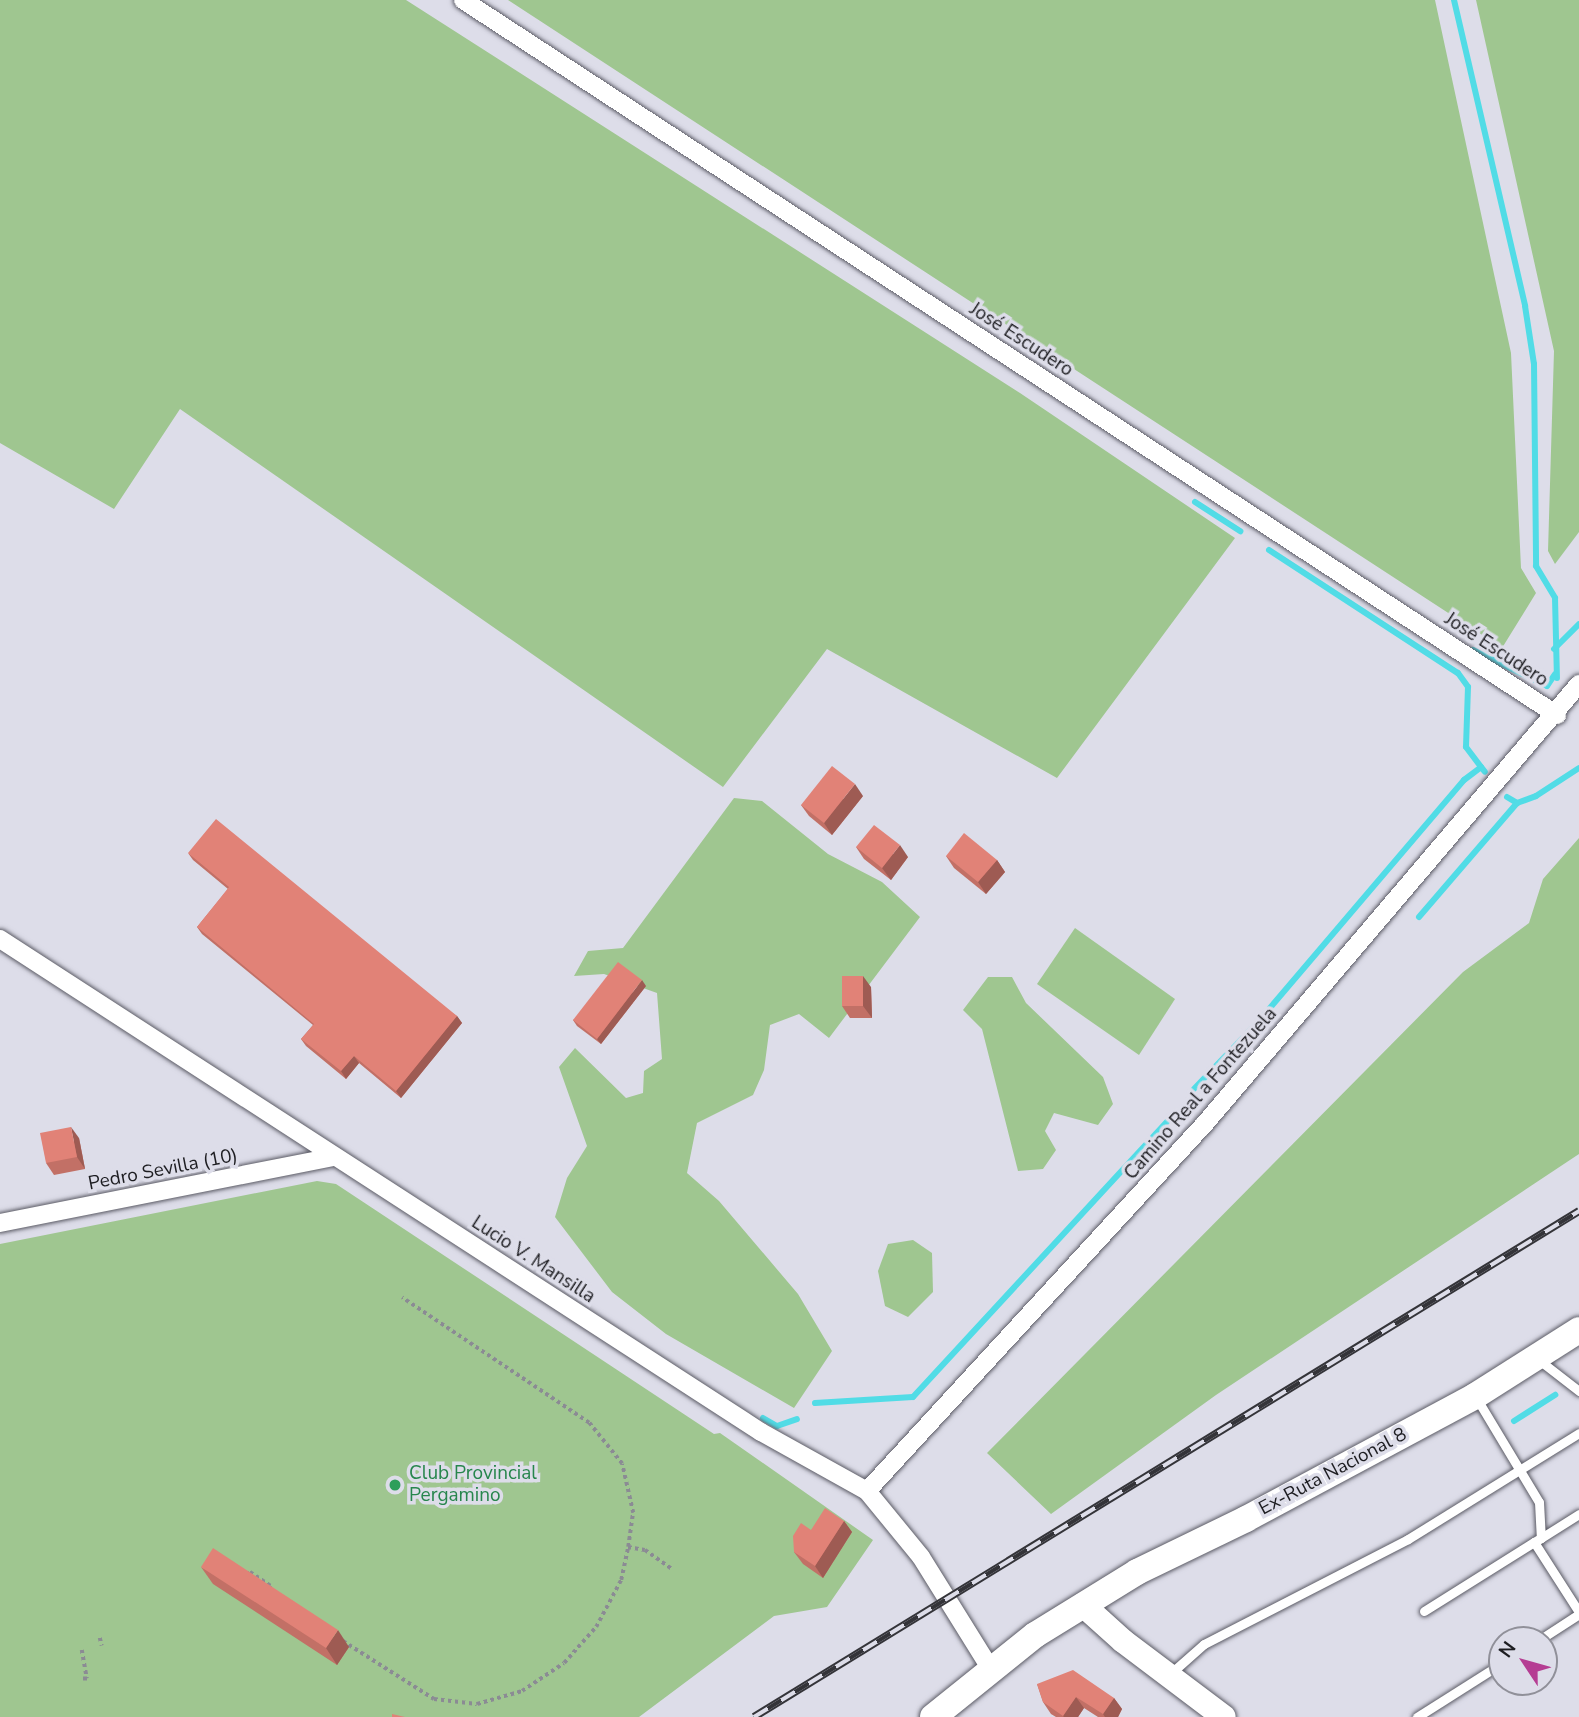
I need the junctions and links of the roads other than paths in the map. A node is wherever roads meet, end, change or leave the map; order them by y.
1 (463, 0) edge
2 (1579, 684) edge
3 (1557, 715) junction
4 (0, 939) edge
5 (334, 1157) junction
6 (0, 1223) edge
7 (1579, 1330) edge
8 (1535, 1358) junction
9 (1579, 1391) edge
10 (1475, 1396) junction
11 (1579, 1433) edge
12 (1521, 1470) junction
13 (867, 1492) junction
14 (1579, 1514) edge
15 (1537, 1540) junction
16 (1083, 1605) junction
17 (1424, 1611) dead end
18 (1579, 1613) edge
19 (1558, 1627) edge
20 (990, 1668) junction
21 (1488, 1672) edge
22 (1169, 1675) junction
23 (933, 1717) edge
24 (1224, 1717) edge
25 (1417, 1717) edge

1 - 3 street, José Escudero
2 - 3 street, Camino Real a Fontezuela
3 - 13 street, Camino Real a Fontezuela
4 - 5 street, Lucio V. Mansilla
5 - 6 street, Pedro Sevilla (10)
5 - 13 street, Lucio V. Mansilla
7 - 8 main road, Ex-Ruta Nacional 8
8 - 9 lane
8 - 10 main road, Ex-Ruta Nacional 8
10 - 12 lane
10 - 16 main road, Ex-Ruta Nacional 8
11 - 12 lane
12 - 15 lane
12 - 22 lane
13 - 20 street, Lucio V. Mansilla
14 - 15 lane
15 - 17 lane
15 - 18 lane
16 - 20 main road, Ex-Ruta Nacional 8
16 - 22 main road
18 - 19 lane
20 - 23 main road, Ex-Ruta Nacional 8
21 - 25 lane
22 - 24 main road

